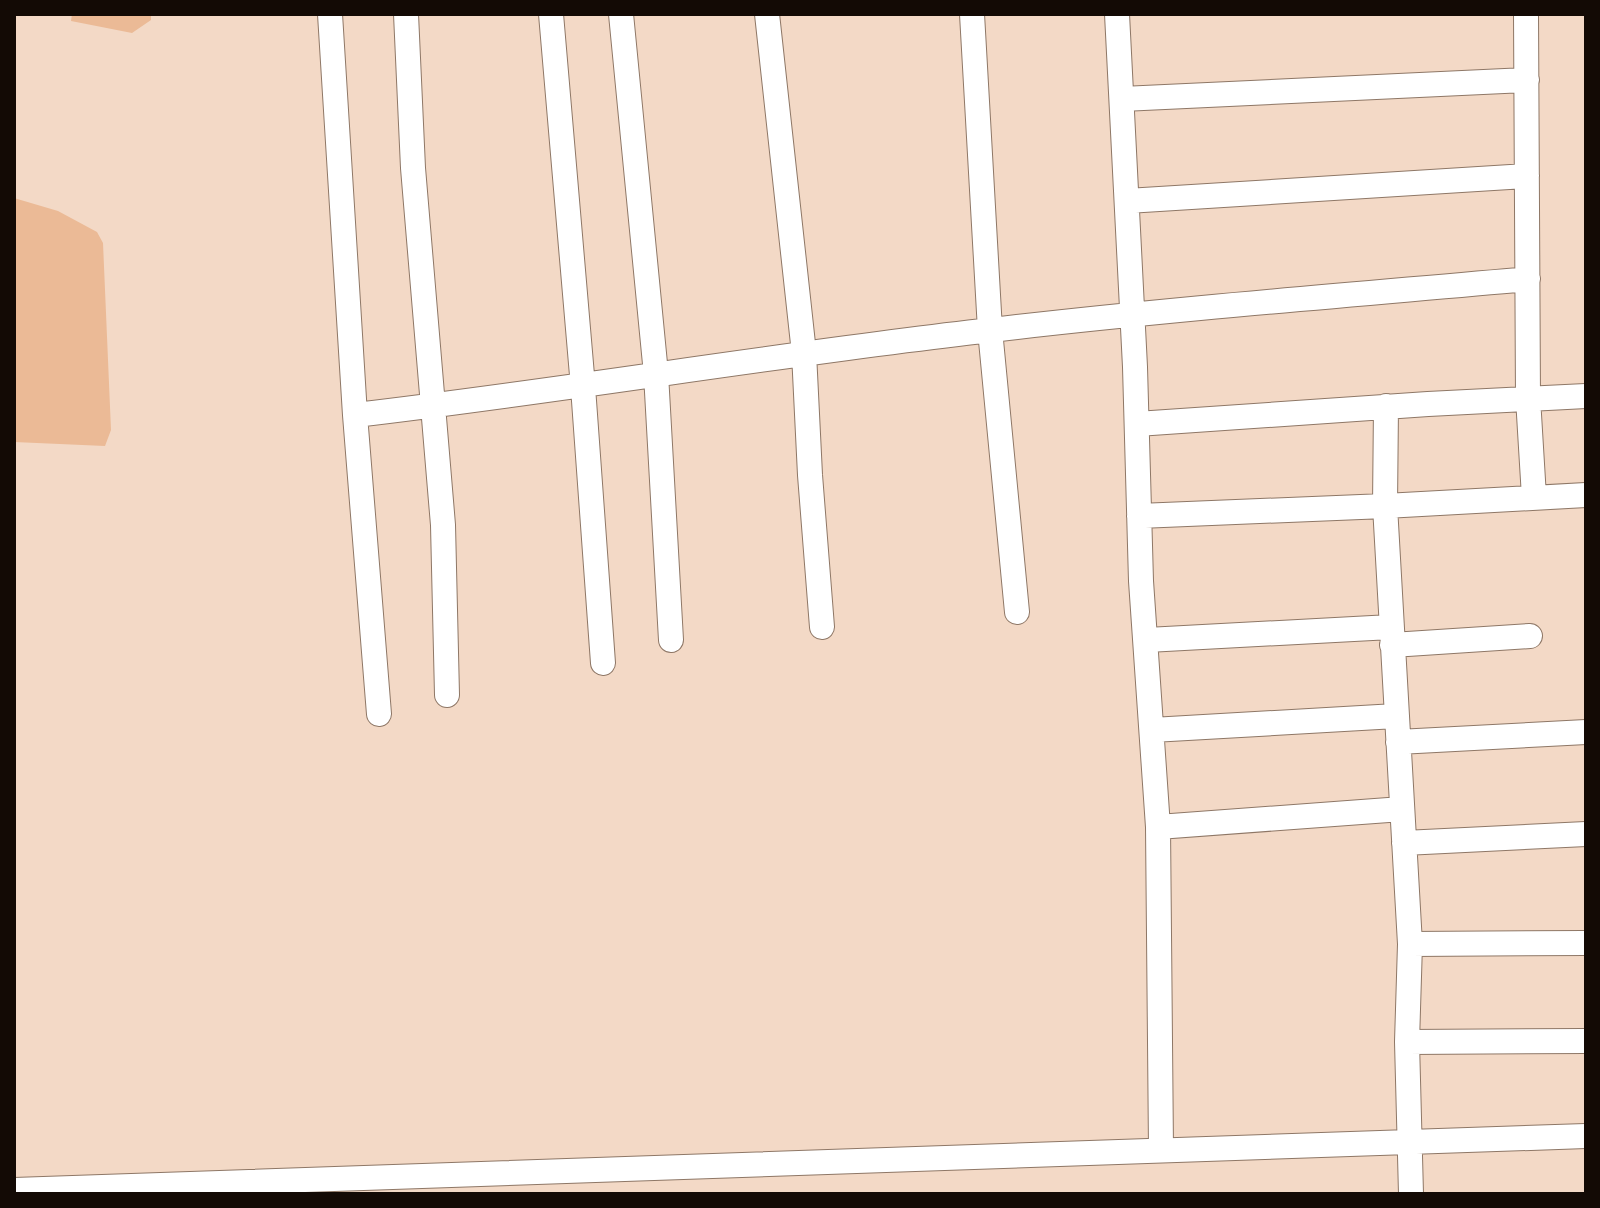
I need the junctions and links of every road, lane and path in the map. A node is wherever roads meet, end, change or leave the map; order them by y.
1 (330, 14) edge
2 (406, 14) edge
3 (551, 14) edge
4 (621, 14) edge
5 (767, 14) edge
6 (972, 14) edge
7 (1117, 14) edge
8 (1526, 14) edge
9 (1527, 80) junction
10 (1122, 99) junction
11 (1527, 176) junction
12 (1127, 201) junction
13 (1528, 279) junction
14 (1132, 315) junction
15 (990, 330) junction
16 (804, 353) junction
17 (656, 374) junction
18 (583, 387) junction
19 (1586, 396) edge
20 (1528, 398) junction
21 (433, 406) junction
22 (1386, 406) junction
23 (355, 415) junction
24 (1137, 424) junction
25 (1586, 495) edge
26 (1534, 497) junction
27 (1385, 506) junction
28 (1139, 516) junction
29 (1017, 612) dead end
30 (822, 627) dead end
31 (1392, 636) junction
32 (1530, 636) dead end
33 (671, 640) dead end
34 (1147, 640) junction
35 (603, 663) dead end
36 (447, 695) dead end
37 (379, 714) dead end
38 (1396, 716) junction
39 (1152, 730) junction
40 (1586, 732) edge
41 (1398, 742) junction
42 (1402, 809) junction
43 (1158, 827) junction
44 (1586, 834) edge
45 (1404, 843) junction
46 (1586, 943) edge
47 (1410, 944) junction
48 (1586, 1041) edge
49 (1407, 1042) junction
50 (1586, 1136) edge
51 (1410, 1143) junction
52 (1161, 1149) junction
53 (14, 1190) edge
54 (1411, 1194) edge

1 - 23 street
2 - 21 street
3 - 18 street
4 - 17 street
5 - 16 street
6 - 15 street
7 - 10 street
8 - 9 street
9 - 10 street
9 - 11 street
10 - 12 street
11 - 12 street
11 - 13 street
12 - 14 street
13 - 14 street
13 - 20 street
14 - 15 street
14 - 24 street
15 - 16 street
15 - 29 street
16 - 17 street
16 - 30 street
17 - 18 street
17 - 33 street
18 - 21 street
18 - 35 street
19 - 20 street
20 - 22 street
20 - 26 street
21 - 23 street
21 - 36 street
22 - 24 street
22 - 27 street
23 - 37 street
24 - 28 street
25 - 26 street
26 - 27 street
27 - 28 street
27 - 31 street
28 - 34 street
31 - 32 street
31 - 34 street
31 - 38 street
34 - 39 street
38 - 39 street
38 - 41 street
39 - 43 street
40 - 41 street
41 - 42 street
42 - 43 street
42 - 45 street
43 - 52 street
44 - 45 street
45 - 47 street
46 - 47 street
47 - 49 street
48 - 49 street
49 - 51 street
50 - 51 street
51 - 52 street
51 - 54 street
52 - 53 street

